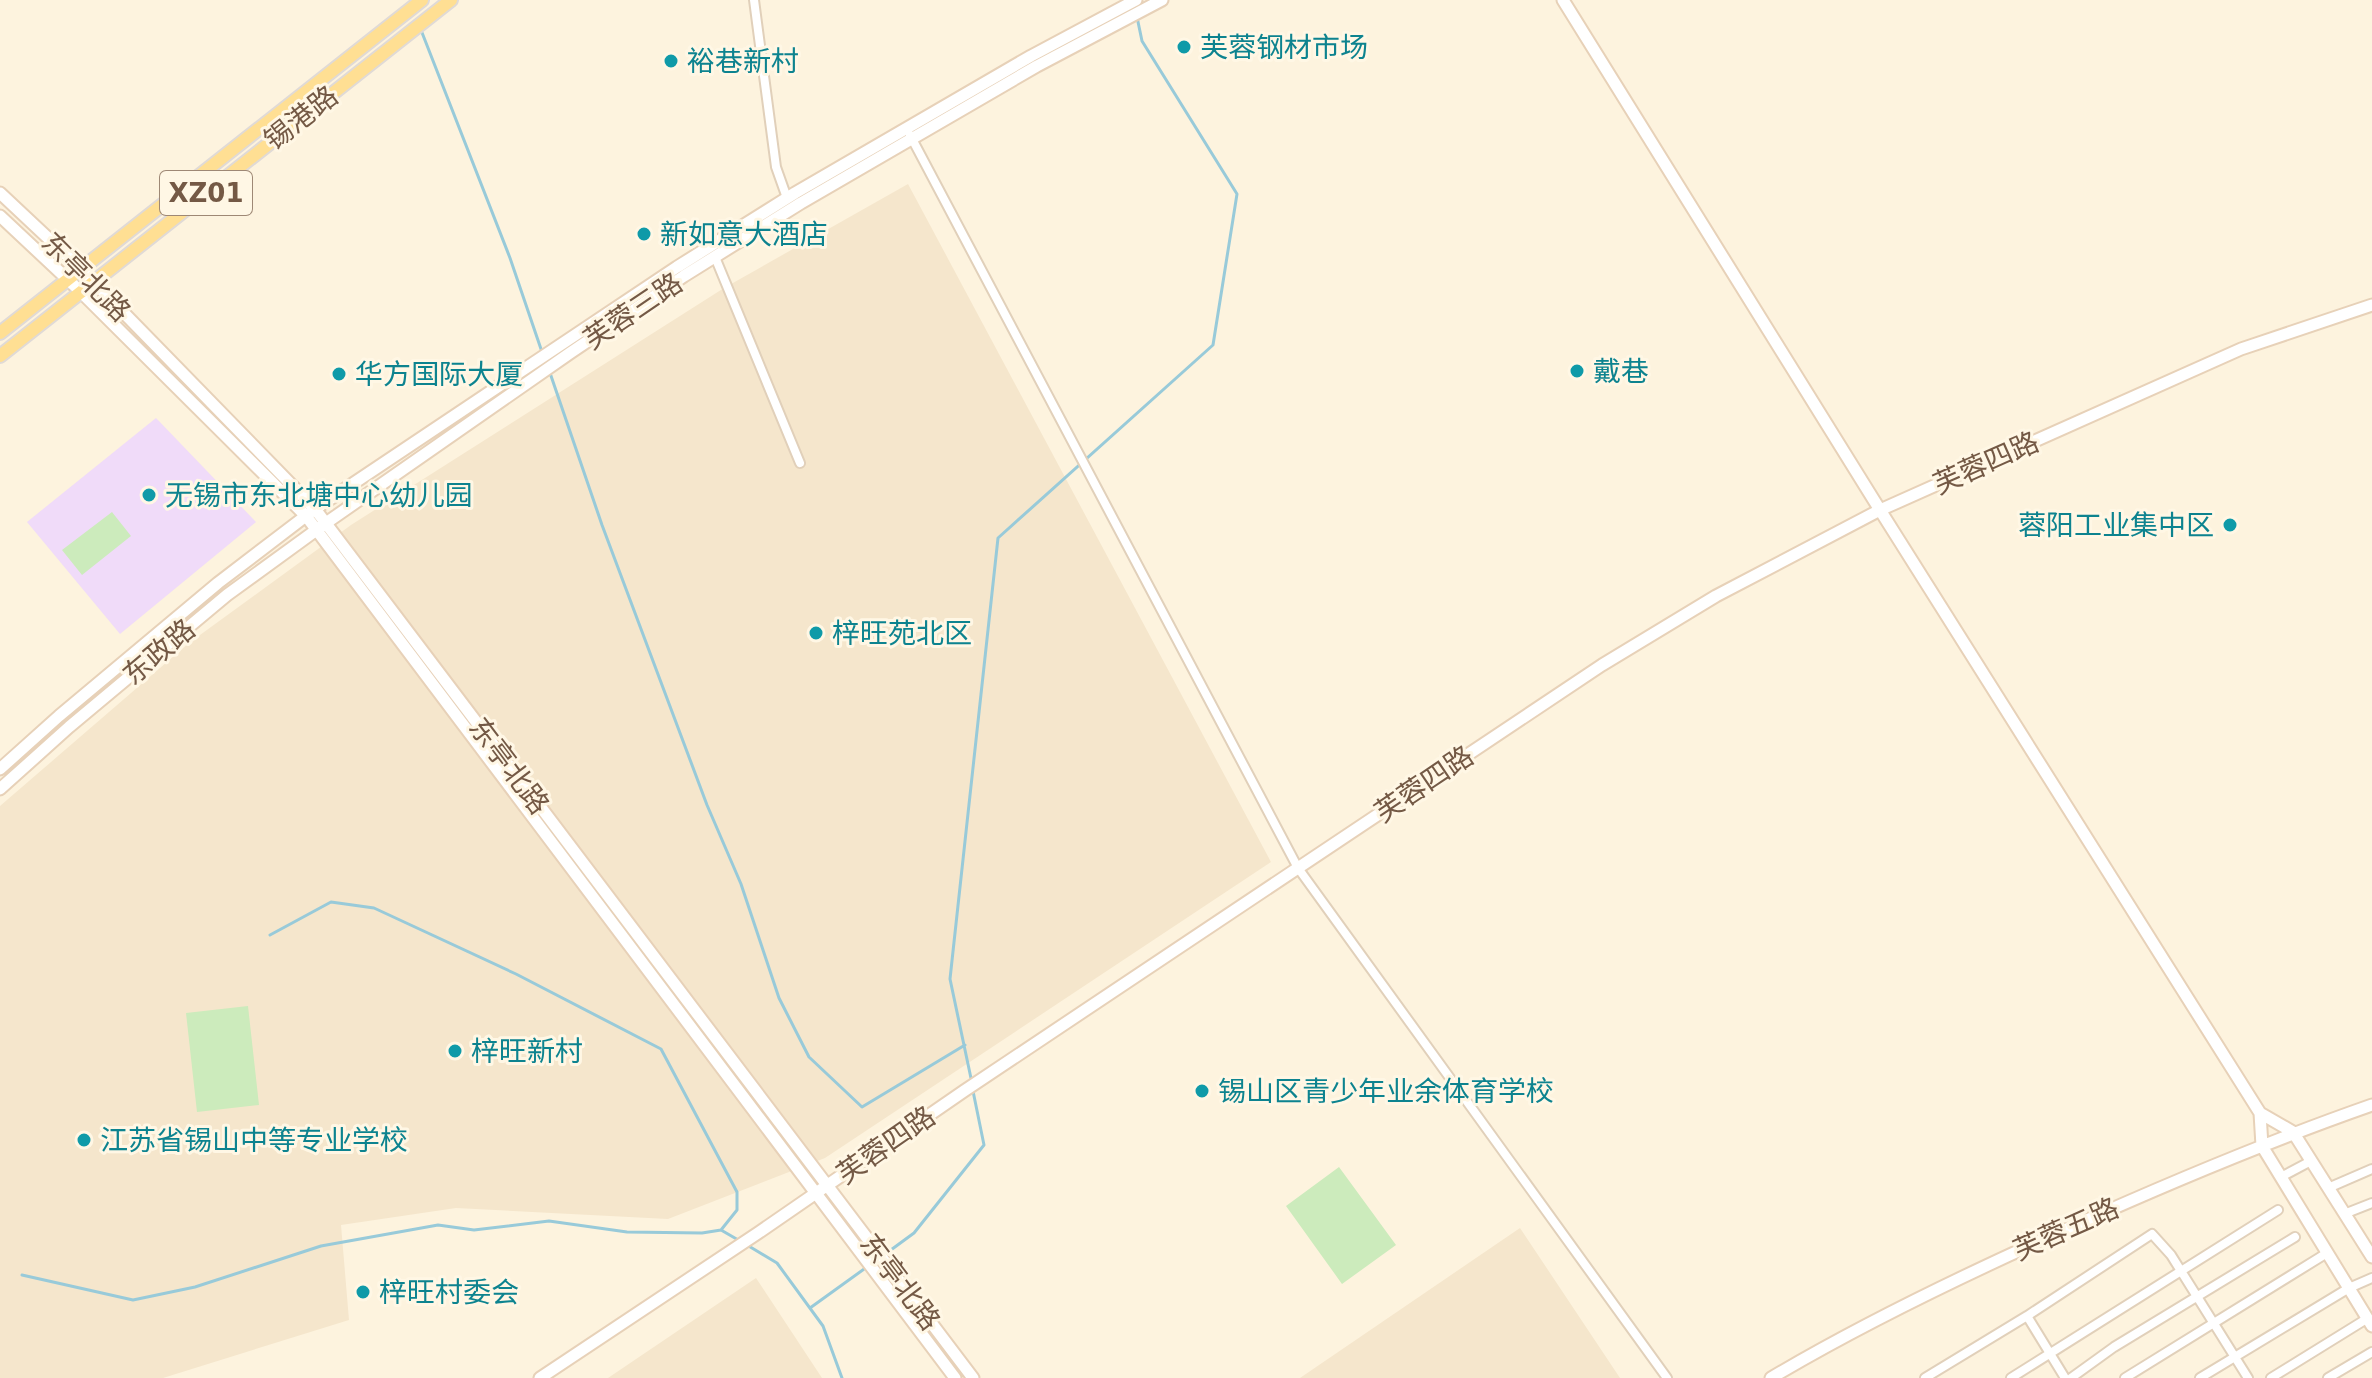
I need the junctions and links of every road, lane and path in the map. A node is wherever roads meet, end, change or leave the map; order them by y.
1 (422, 0) edge
2 (451, 0) edge
3 (754, 0) edge
4 (1136, 0) edge
5 (1161, 0) edge
6 (1563, 0) edge
7 (1115, 18) junction
8 (909, 133) junction
9 (0, 193) edge
10 (787, 198) junction
11 (0, 216) edge
12 (715, 257) junction
13 (80, 268) junction
14 (67, 278) junction
15 (92, 281) junction
16 (80, 291) junction
17 (2372, 305) edge
18 (0, 333) edge
19 (567, 348) junction
20 (0, 356) edge
21 (800, 463) dead end
22 (1880, 510) junction
23 (310, 512) junction
24 (321, 527) junction
25 (0, 769) edge
26 (0, 789) edge
27 (1298, 868) junction
28 (2372, 1105) edge
29 (2260, 1113) junction
30 (2293, 1132) junction
31 (2262, 1146) junction
32 (2311, 1161) junction
33 (2372, 1169) edge
34 (2281, 1177) junction
35 (2328, 1188) junction
36 (822, 1189) junction
37 (2372, 1203) edge
38 (2278, 1210) dead end
39 (2344, 1214) junction
40 (2295, 1237) dead end
41 (2366, 1238) edge
42 (867, 1248) junction
43 (2327, 1253) junction
44 (2372, 1257) edge
45 (2181, 1271) junction
46 (2372, 1278) edge
47 (2349, 1288) junction
48 (2197, 1296) junction
49 (2027, 1316) junction
50 (2370, 1322) edge
51 (2213, 1323) junction
52 (2372, 1352) edge
53 (2050, 1353) junction
54 (2235, 1357) junction
55 (540, 1378) edge
56 (955, 1378) edge
57 (973, 1378) edge
58 (1667, 1378) edge
59 (1771, 1378) edge
60 (1925, 1378) edge
61 (2011, 1378) edge
62 (2068, 1378) edge
63 (2125, 1378) edge
64 (2200, 1378) edge
65 (2248, 1378) edge
66 (2271, 1378) edge
67 (2328, 1378) edge

1 - 13 main road, 锡港路 / XZ01
2 - 15 main road, 锡港路 / XZ01
3 - 10 street
4 - 7 main road, 芙蓉三路
5 - 7 main road, 芙蓉三路
6 - 22 main road
7 - 8 main road, 芙蓉三路
8 - 10 main road, 芙蓉三路
8 - 12 main road, 芙蓉三路
8 - 27 street
9 - 13 main road, 东亭北路
10 - 19 main road, 芙蓉三路
11 - 14 main road, 东亭北路
12 - 19 main road, 芙蓉三路
12 - 21 street
13 - 14 main road, 锡港路 / XZ01
13 - 15 main road, 东亭北路
14 - 16 main road, 东亭北路
14 - 18 main road, 锡港路 / XZ01
15 - 16 main road, 锡港路 / XZ01
15 - 23 main road, 东亭北路
16 - 20 main road, 锡港路 / XZ01
16 - 23 main road, 东亭北路
17 - 22 main road, 芙蓉四路
19 - 23 main road, 芙蓉三路
19 - 24 main road, 芙蓉三路
22 - 27 main road, 芙蓉四路
22 - 29 main road
23 - 24 main road, 东亭北路
23 - 25 main road, 东政路
24 - 26 main road, 东政路
24 - 36 main road, 东亭北路
27 - 36 main road, 芙蓉四路
27 - 58 street
28 - 30 main road, 芙蓉五路
29 - 30 main road
29 - 31 main road
30 - 31 main road, 芙蓉五路
30 - 32 main road
31 - 34 main road
31 - 59 main road, 芙蓉五路
32 - 34 street
32 - 35 main road
33 - 35 street
34 - 43 main road
35 - 39 main road
36 - 42 main road, 东亭北路
36 - 55 main road, 芙蓉四路
37 - 39 street
38 - 45 street
39 - 41 main road
40 - 48 street
41 - 44 main road
42 - 56 main road, 东亭北路
42 - 57 main road, 东亭北路
43 - 47 main road
43 - 51 street
45 - 48 street
45 - 49 street
45 - 53 street
46 - 47 street
47 - 50 main road
47 - 54 street
48 - 51 street
48 - 62 street
49 - 53 street
49 - 60 street
50 - 66 street
51 - 54 street
51 - 63 street
52 - 67 street
53 - 61 street
53 - 62 street
54 - 64 street
54 - 65 street

